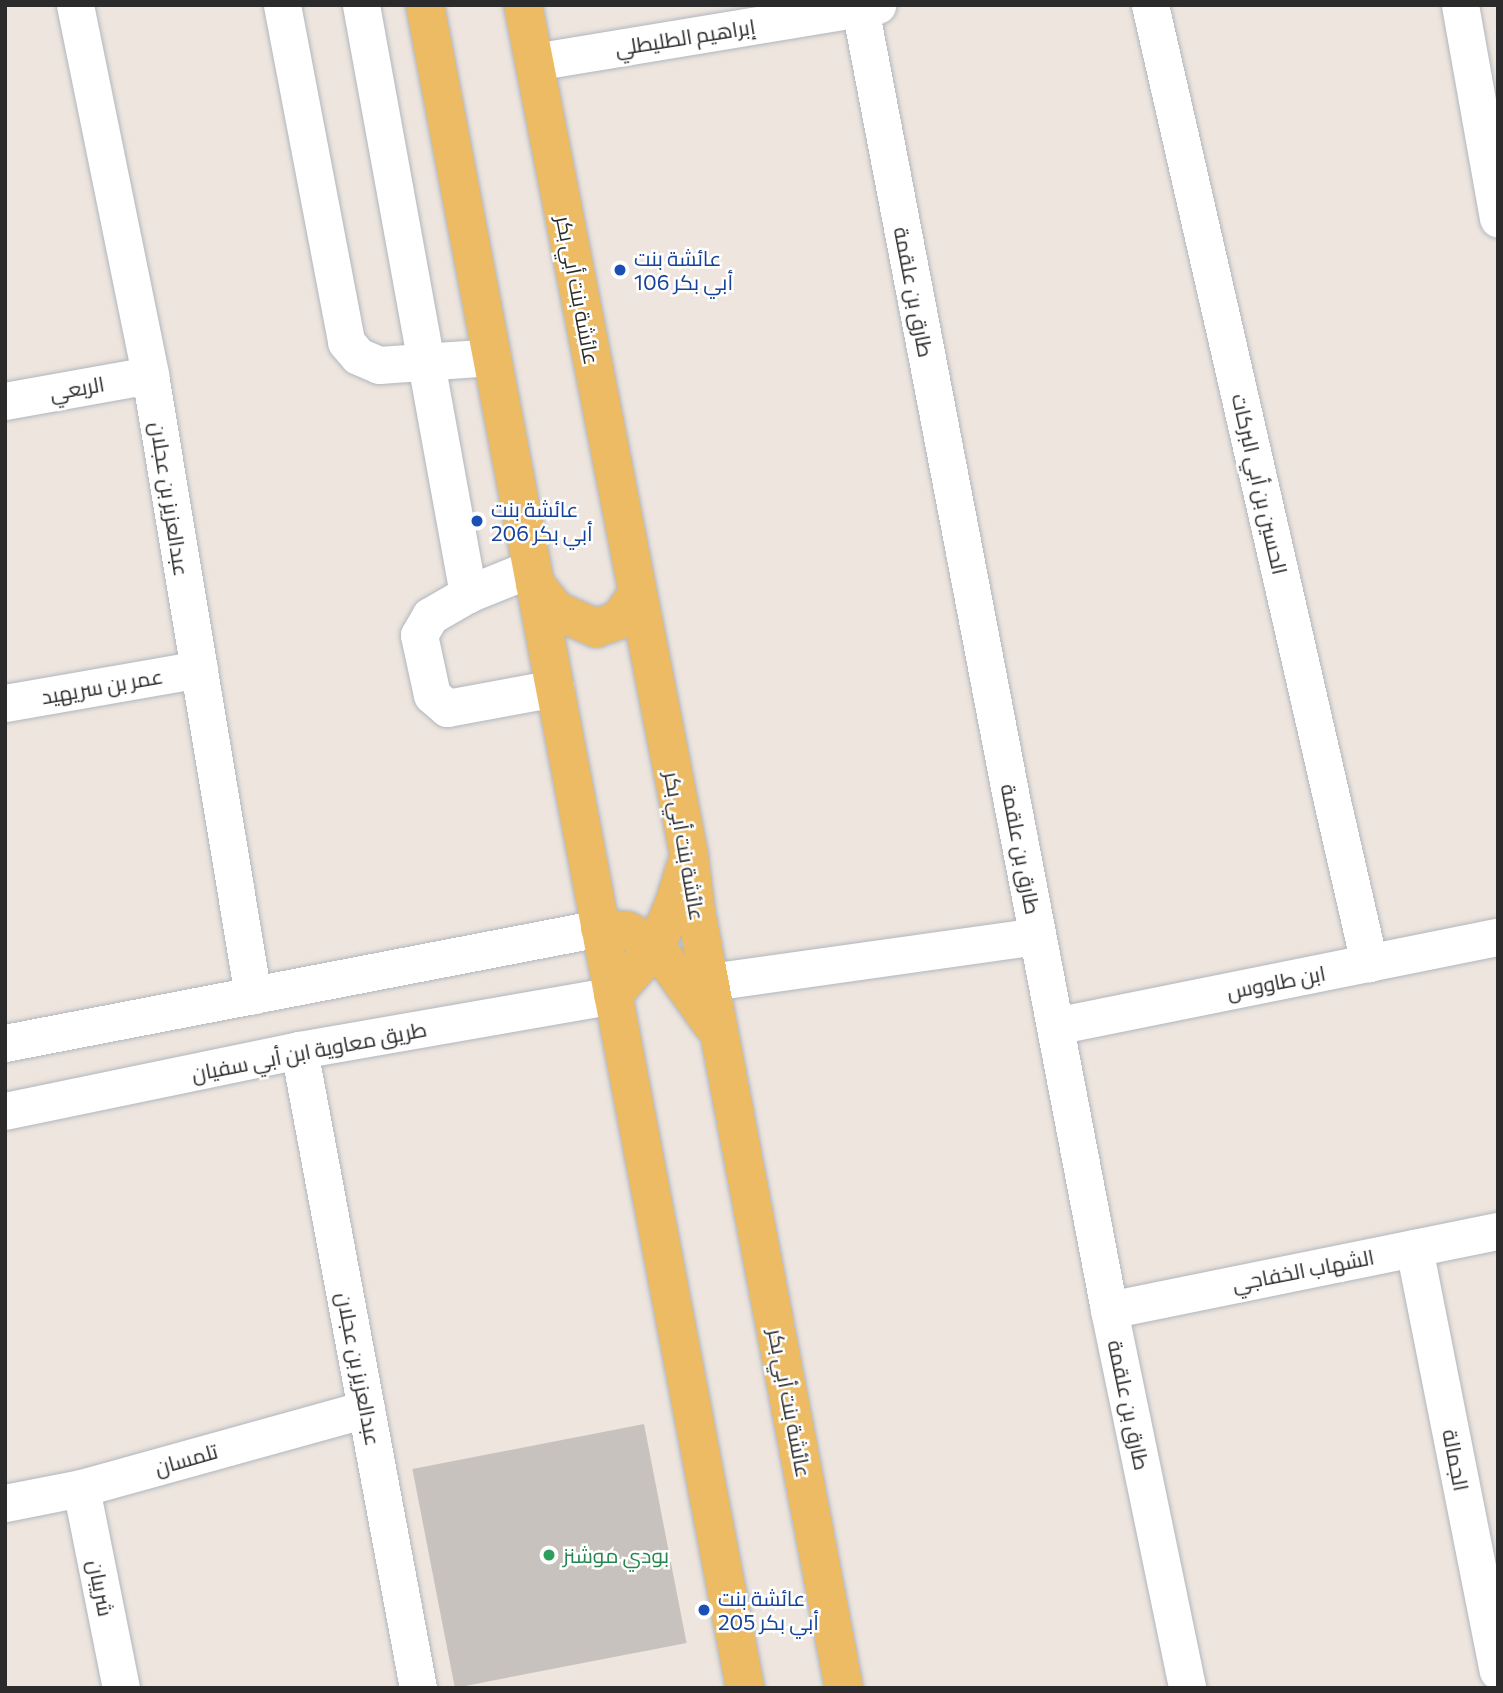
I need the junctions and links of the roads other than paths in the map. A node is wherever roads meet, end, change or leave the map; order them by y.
1 (75, 5) edge
2 (282, 5) edge
3 (361, 5) edge
4 (425, 5) edge
5 (523, 5) edge
6 (1150, 5) edge
7 (1460, 5) edge
8 (869, 7) edge
9 (534, 62) junction
10 (1498, 219) edge
11 (492, 357) junction
12 (424, 362) junction
13 (150, 375) junction
14 (5, 401) edge
15 (534, 576) junction
16 (468, 594) junction
17 (636, 596) junction
18 (199, 669) junction
19 (555, 688) junction
20 (5, 703) edge
21 (689, 855) junction
22 (600, 928) junction
23 (1037, 936) junction
24 (1498, 937) edge
25 (656, 946) junction
26 (1369, 963) junction
27 (710, 982) junction
28 (613, 995) junction
29 (253, 996) junction
30 (1055, 1026) junction
31 (720, 1037) junction
32 (5, 1043) edge
33 (299, 1051) junction
34 (5, 1111) edge
35 (1498, 1231) edge
36 (1413, 1248) junction
37 (1109, 1310) junction
38 (366, 1409) junction
39 (81, 1488) junction
40 (5, 1503) edge
41 (1484, 1531) edge
42 (1498, 1671) edge
43 (121, 1688) edge
44 (418, 1688) edge
45 (745, 1688) edge
46 (844, 1688) edge
47 (1187, 1688) edge

1 - 13 street, عبدالعزيز بن عجلان
2 - 12 street
3 - 12 street
4 - 11 main road
5 - 9 main road, عائشة بنت أبي بكر
6 - 26 street, الحسين بن أبي البركات
7 - 10 street
8 - 9 street, إبراهيم الطليطلي
8 - 23 street, طارق بن علقمة
9 - 17 main road, عائشة بنت أبي بكر
11 - 12 street
11 - 15 main road
12 - 16 street
13 - 14 street, الربعي
13 - 18 street, عبدالعزيز بن عجلان
15 - 16 street
15 - 17 main road
15 - 19 main road
16 - 19 street
17 - 21 main road, عائشة بنت أبي بكر
18 - 20 street, عمر بن سريهيد
18 - 29 street, عبدالعزيز بن عجلان
19 - 22 main road
21 - 25 main road
21 - 27 main road, عائشة بنت أبي بكر
22 - 25 main road
22 - 28 main road
22 - 29 street
23 - 27 street
23 - 30 street, طارق بن علقمة
24 - 26 street, ابن طاووس
25 - 28 main road
25 - 31 main road
26 - 30 street, ابن طاووس
27 - 31 main road, عائشة بنت أبي بكر
28 - 33 street, طريق معاوية ابن أبي سفيان
28 - 45 main road
29 - 32 street
30 - 37 street, طارق بن علقمة
31 - 46 main road, عائشة بنت أبي بكر
33 - 34 street, طريق معاوية ابن أبي سفيان
33 - 38 street, عبدالعزيز بن عجلان
35 - 36 street, الشهاب الخفاجي
36 - 37 street, الشهاب الخفاجي
36 - 41 street, الجمالة
37 - 47 street, طارق بن علقمة
38 - 39 street, تلمسان
38 - 44 street, عبدالعزيز بن عجلان
39 - 40 street, تلمسان
39 - 43 street, شريبان
41 - 42 street, الجمالة

